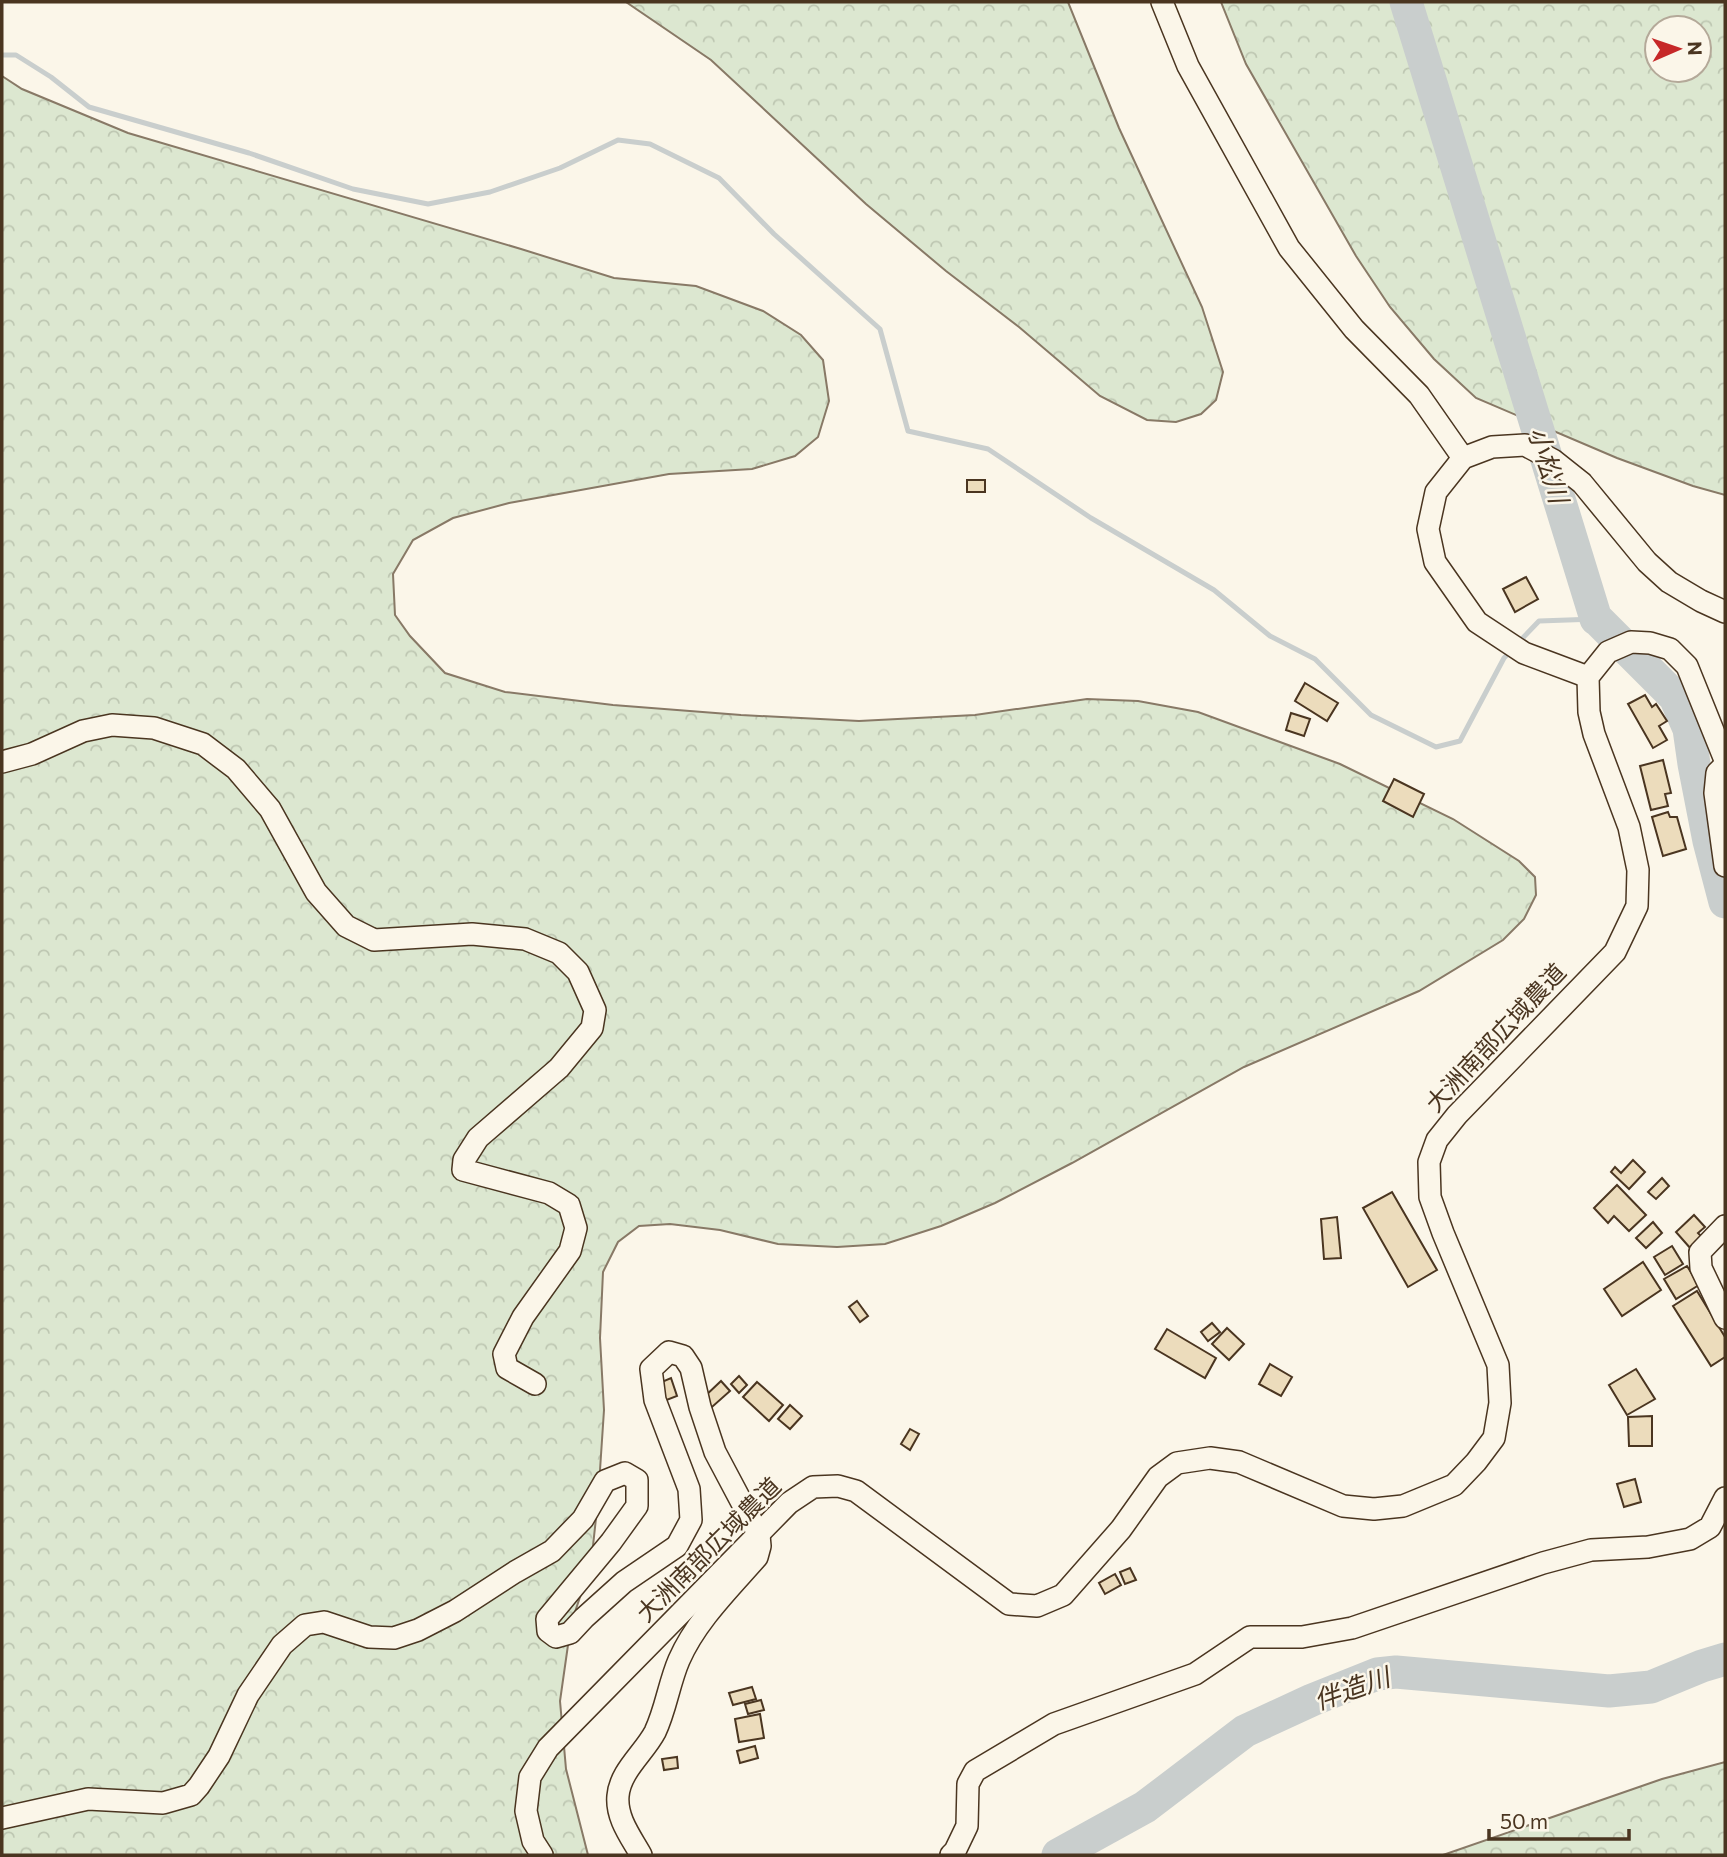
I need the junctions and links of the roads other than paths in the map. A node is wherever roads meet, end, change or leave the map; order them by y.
1 (1162, 2) edge
2 (1463, 458) junction
3 (1725, 612) edge
4 (1588, 677) junction
5 (2, 762) edge
6 (1725, 762) edge
7 (1725, 866) edge
8 (1725, 1226) edge
9 (1725, 1318) edge
10 (535, 1384) dead end
11 (1725, 1498) edge
12 (759, 1535) junction
13 (2, 1818) edge
14 (542, 1855) edge
15 (641, 1855) edge
16 (951, 1855) edge

1 - 2 street
2 - 3 street
2 - 4 street
4 - 6 street
4 - 12 street, 大洲南部広域農道
5 - 10 street
6 - 7 street
8 - 9 street
11 - 16 street
12 - 13 street
12 - 14 street, 大洲南部広域農道
12 - 15 street

